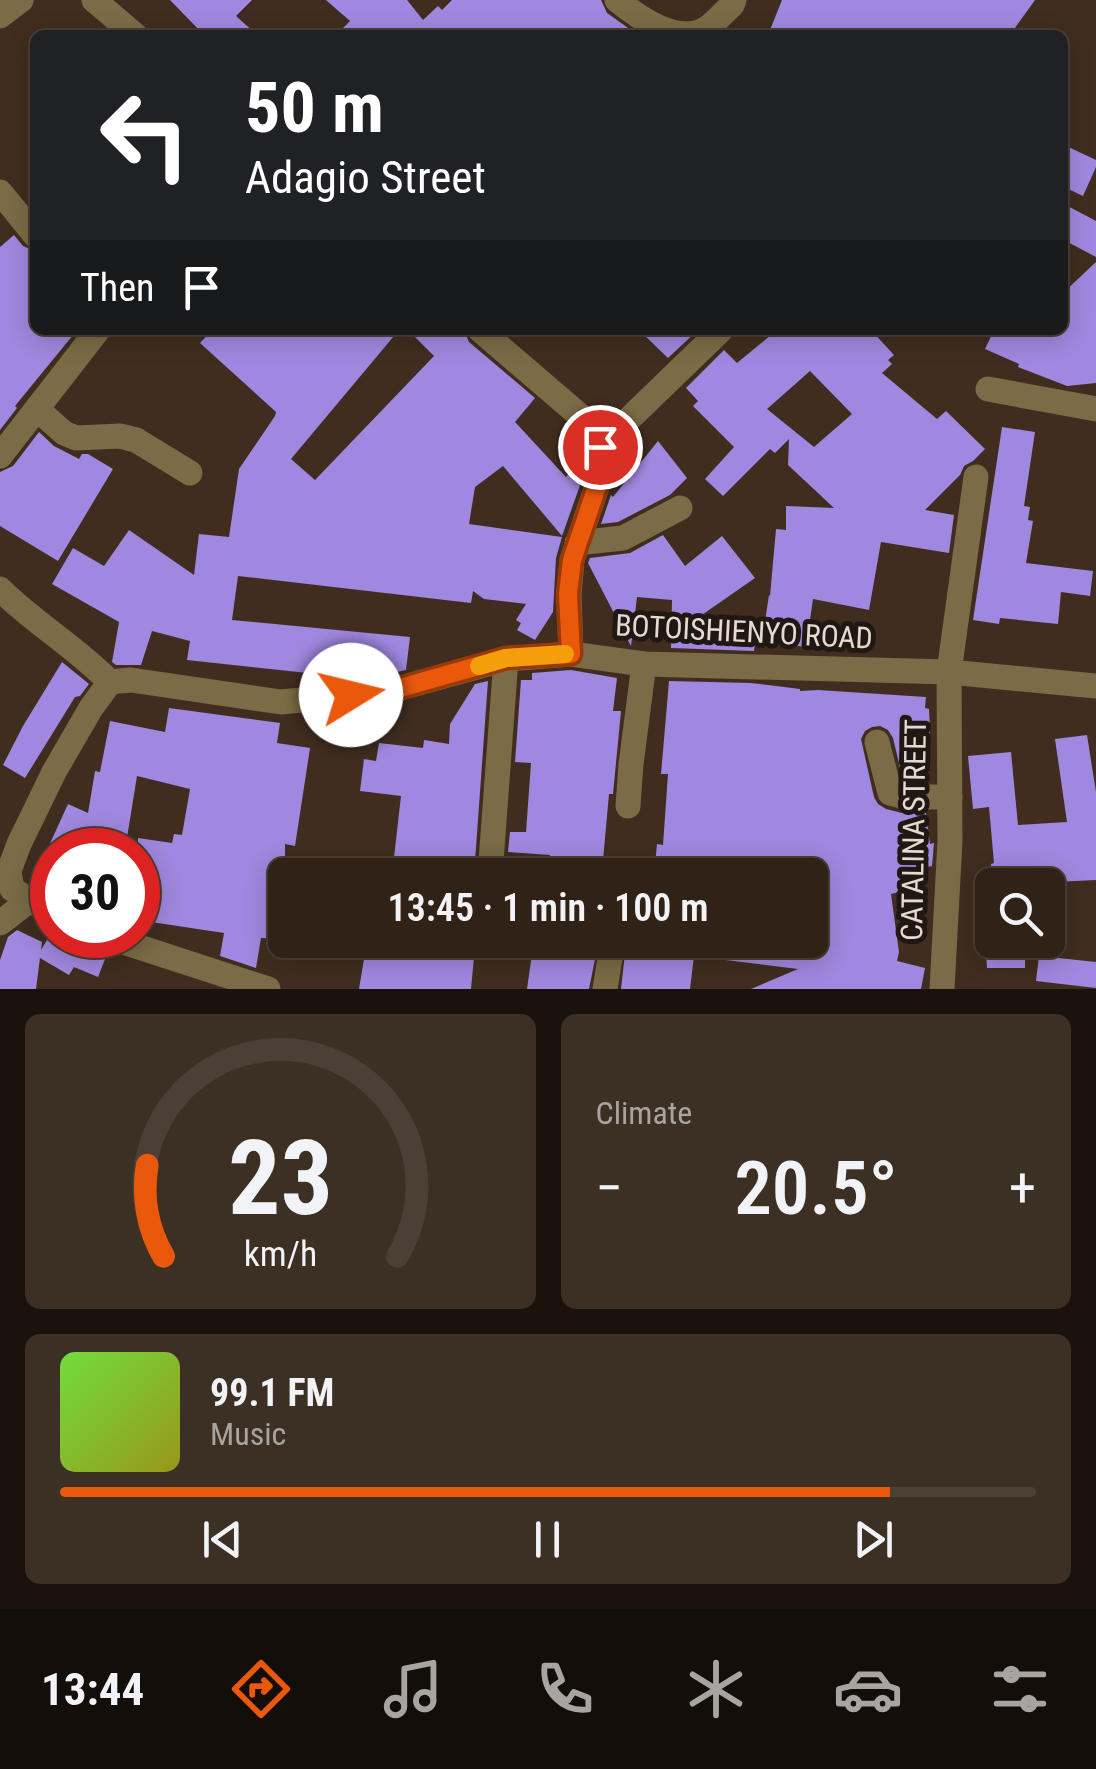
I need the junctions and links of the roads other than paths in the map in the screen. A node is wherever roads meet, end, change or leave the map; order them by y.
1 (22, 0) edge
2 (94, 0) edge
3 (617, 0) edge
4 (734, 0) edge
5 (0, 16) edge
6 (129, 30) edge
7 (668, 30) edge
8 (702, 30) edge
9 (0, 192) edge
10 (30, 229) edge
11 (94, 335) edge
12 (486, 335) edge
13 (717, 335) edge
14 (988, 389) dead end
15 (37, 409) junction
16 (1096, 409) edge
17 (600, 447) junction
18 (0, 456) edge
19 (190, 473) dead end
20 (976, 476) dead end
21 (680, 508) dead end
22 (577, 543) junction
23 (0, 589) edge
24 (571, 654) junction
25 (506, 658) junction
26 (644, 664) junction
27 (948, 672) junction
28 (110, 682) junction
29 (1096, 686) edge
30 (877, 742) dead end
31 (950, 797) junction
32 (628, 806) dead end
33 (491, 858) edge
34 (30, 899) edge
35 (30, 911) edge
36 (0, 924) edge
37 (160, 954) edge
38 (610, 958) dead end
39 (268, 989) edge
40 (604, 989) edge
41 (942, 989) edge

1 - 5 street
2 - 6 street
3 - 7 street
4 - 8 street
9 - 10 street
11 - 15 street
12 - 17 street
13 - 17 street
14 - 16 street
15 - 18 street
15 - 19 street
17 - 22 street
20 - 27 street, CATALINA STREET
21 - 22 street
22 - 24 street
23 - 28 street
24 - 25 street, BOTOISHIENYO ROAD
24 - 26 street, BOTOISHIENYO ROAD
25 - 28 street, BOTOISHIENYO ROAD
25 - 33 street
26 - 27 street, BOTOISHIENYO ROAD
26 - 32 street
27 - 29 street, BOTOISHIENYO ROAD
27 - 31 street, CATALINA STREET
28 - 34 street
30 - 31 street
31 - 41 street, CATALINA STREET
35 - 36 street
37 - 39 street
38 - 40 street

